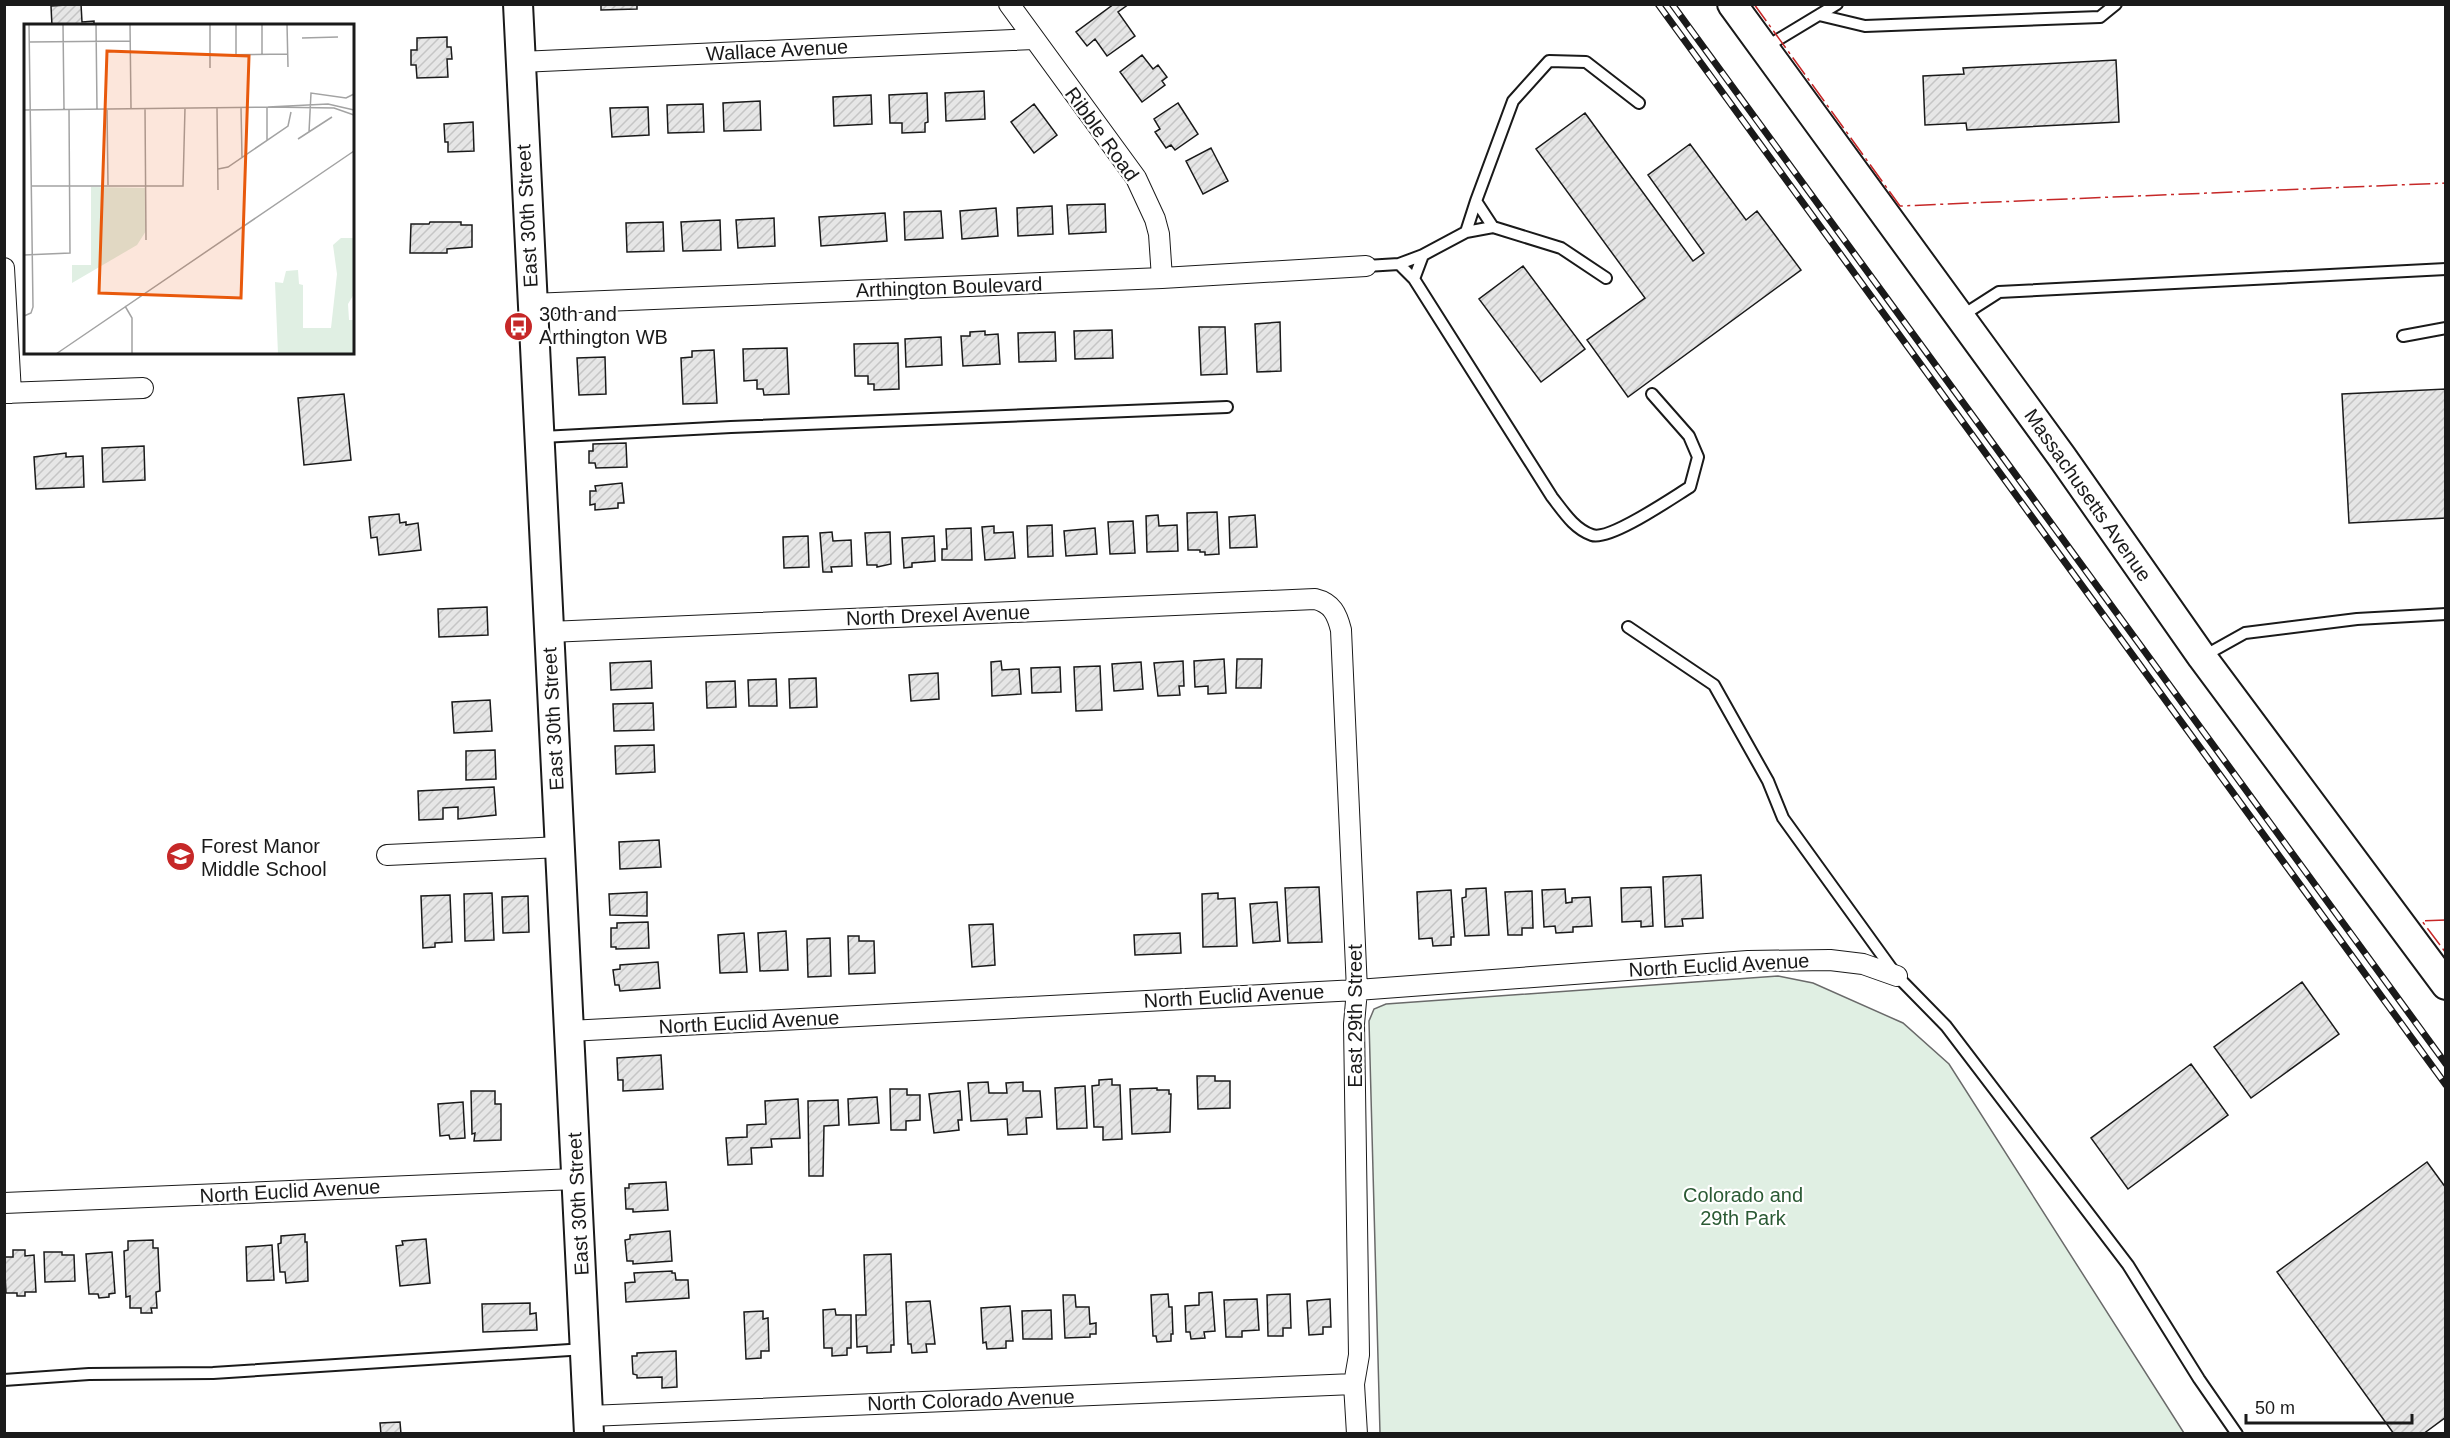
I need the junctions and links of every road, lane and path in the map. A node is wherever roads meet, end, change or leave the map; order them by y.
1 (518, 4) edge
2 (1009, 4) edge
3 (1732, 4) edge
4 (1837, 4) edge
5 (2116, 4) edge
6 (1819, 15) junction
7 (1034, 39) junction
8 (1764, 48) junction
9 (520, 62) junction
10 (1639, 102) dead end
11 (1476, 201) junction
12 (1493, 227) junction
13 (1466, 232) junction
14 (1423, 255) junction
15 (1399, 264) junction
16 (1366, 266) joint
17 (4, 268) edge
18 (2445, 269) edge
19 (1162, 278) junction
20 (1606, 278) dead end
21 (1413, 279) junction
22 (531, 304) junction
23 (1959, 317) junction
24 (2445, 328) edge
25 (2403, 336) dead end
26 (143, 388) dead end
27 (8, 393) edge
28 (1652, 394) dead end
29 (1227, 406) dead end
30 (538, 437) junction
31 (1327, 602) joint
32 (2445, 614) edge
33 (1628, 627) dead end
34 (549, 632) junction
35 (2202, 657) junction
36 (560, 846) junction
37 (387, 855) dead end
38 (1897, 976) junction
39 (2445, 985) edge
40 (1357, 990) junction
41 (569, 1031) junction
42 (576, 1179) junction
43 (4, 1203) edge
44 (585, 1350) junction
45 (4, 1380) edge
46 (1354, 1384) junction
47 (589, 1425) edge
48 (1357, 1434) edge
49 (2237, 1434) edge

1 - 9 main road, East 30th Street
2 - 7 street, Ribble Road
3 - 8 main road, Massachusetts Avenue
4 - 6 lane
5 - 6 lane
6 - 8 lane
7 - 9 street, Wallace Avenue
7 - 19 street, Ribble Road
8 - 23 main road, Massachusetts Avenue
9 - 22 main road, East 30th Street
10 - 11 lane
11 - 12 lane
11 - 13 lane
12 - 13 lane
12 - 20 lane
13 - 14 lane
14 - 15 lane
14 - 21 lane
15 - 16 lane
15 - 21 lane
16 - 19 street, Arthington Boulevard
17 - 27 street
18 - 23 lane
19 - 22 street, Arthington Boulevard
21 - 28 lane
22 - 30 main road, East 30th Street
23 - 35 main road, Massachusetts Avenue
24 - 25 lane
26 - 27 street
29 - 30 lane
30 - 34 main road, East 30th Street
31 - 34 street, North Drexel Avenue
31 - 40 street, East 29th Street
32 - 35 lane
33 - 38 lane
34 - 36 main road, East 30th Street
35 - 39 main road, Massachusetts Avenue
36 - 37 street
36 - 41 main road, East 30th Street
38 - 40 street, North Euclid Avenue
38 - 49 lane
40 - 41 street, North Euclid Avenue
40 - 46 street, East 29th Street
41 - 42 main road, East 30th Street
42 - 43 street, North Euclid Avenue
42 - 44 main road, East 30th Street
44 - 45 lane
44 - 47 main road, East 30th Street
46 - 47 street, North Colorado Avenue
46 - 48 street, East 29th Street

